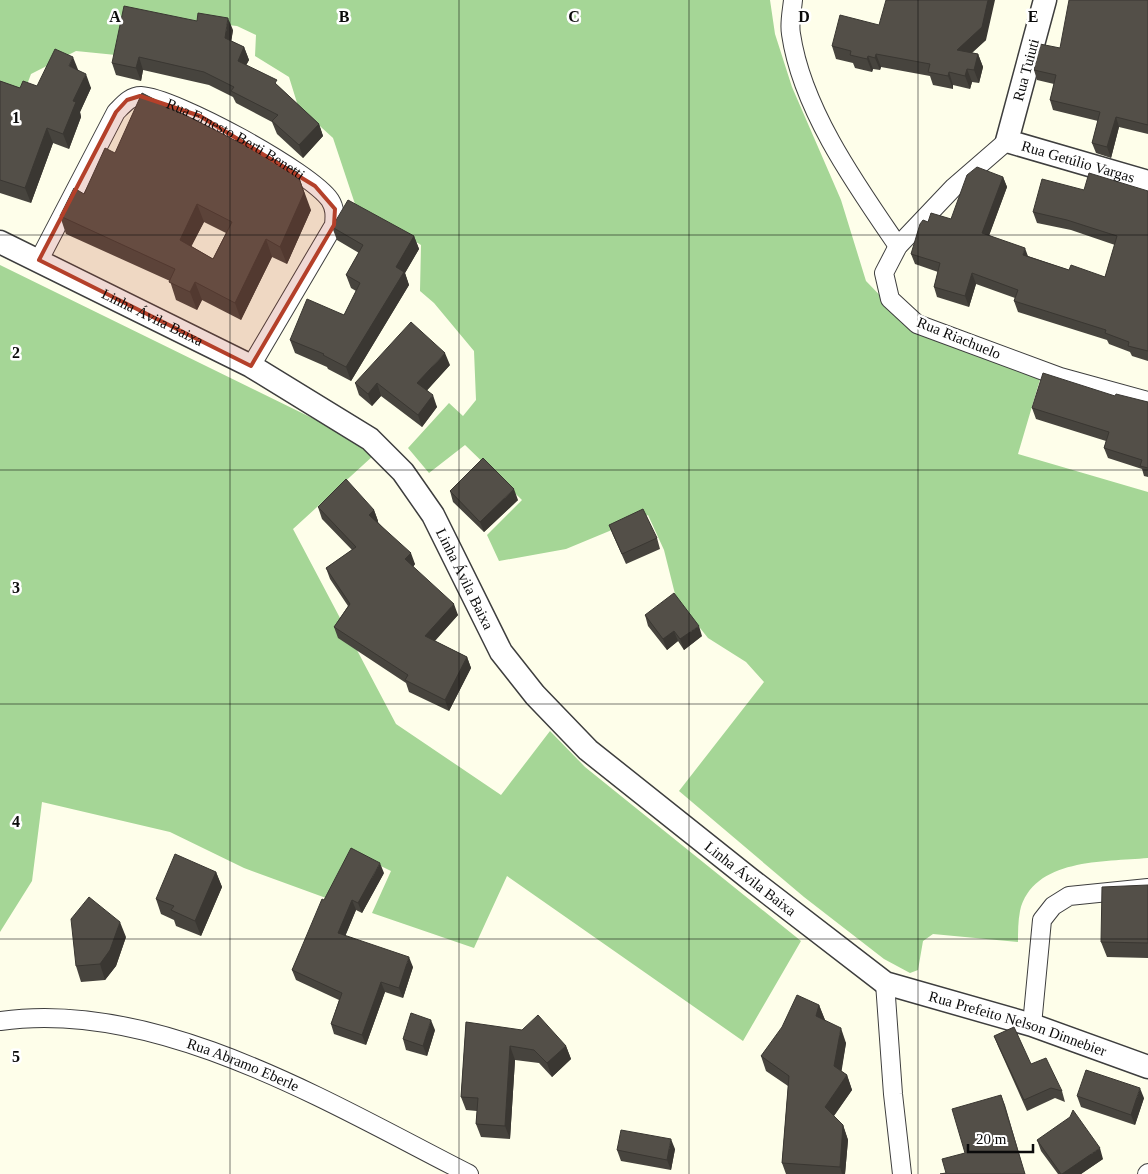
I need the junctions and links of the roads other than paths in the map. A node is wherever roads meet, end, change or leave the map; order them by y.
1 (792, 0) edge
2 (1045, 0) edge
3 (1007, 140) junction
4 (1148, 182) edge
5 (0, 242) edge
6 (898, 246) junction
7 (39, 260) junction
8 (251, 366) junction
9 (1148, 401) edge
10 (1148, 888) edge
11 (885, 983) junction
12 (0, 1021) edge
13 (1032, 1025) junction
14 (1148, 1067) edge
15 (469, 1174) edge
16 (902, 1174) edge

1 - 6 street
2 - 3 street, Rua Tuiuti
3 - 4 street, Rua Getúlio Vargas
3 - 6 street, Rua Riachuelo
5 - 7 street, Linha Ávila Baixa
6 - 9 street, Rua Riachuelo
7 - 8 street, Linha Ávila Baixa
7 - 8 street, Rua Ernesto Berti Benetti
8 - 11 street, Linha Ávila Baixa
10 - 13 street
11 - 13 street, Rua Prefeito Nelson Dinnebier
11 - 16 street
12 - 15 street, Rua Abramo Eberle
13 - 14 street, Rua Prefeito Nelson Dinnebier

